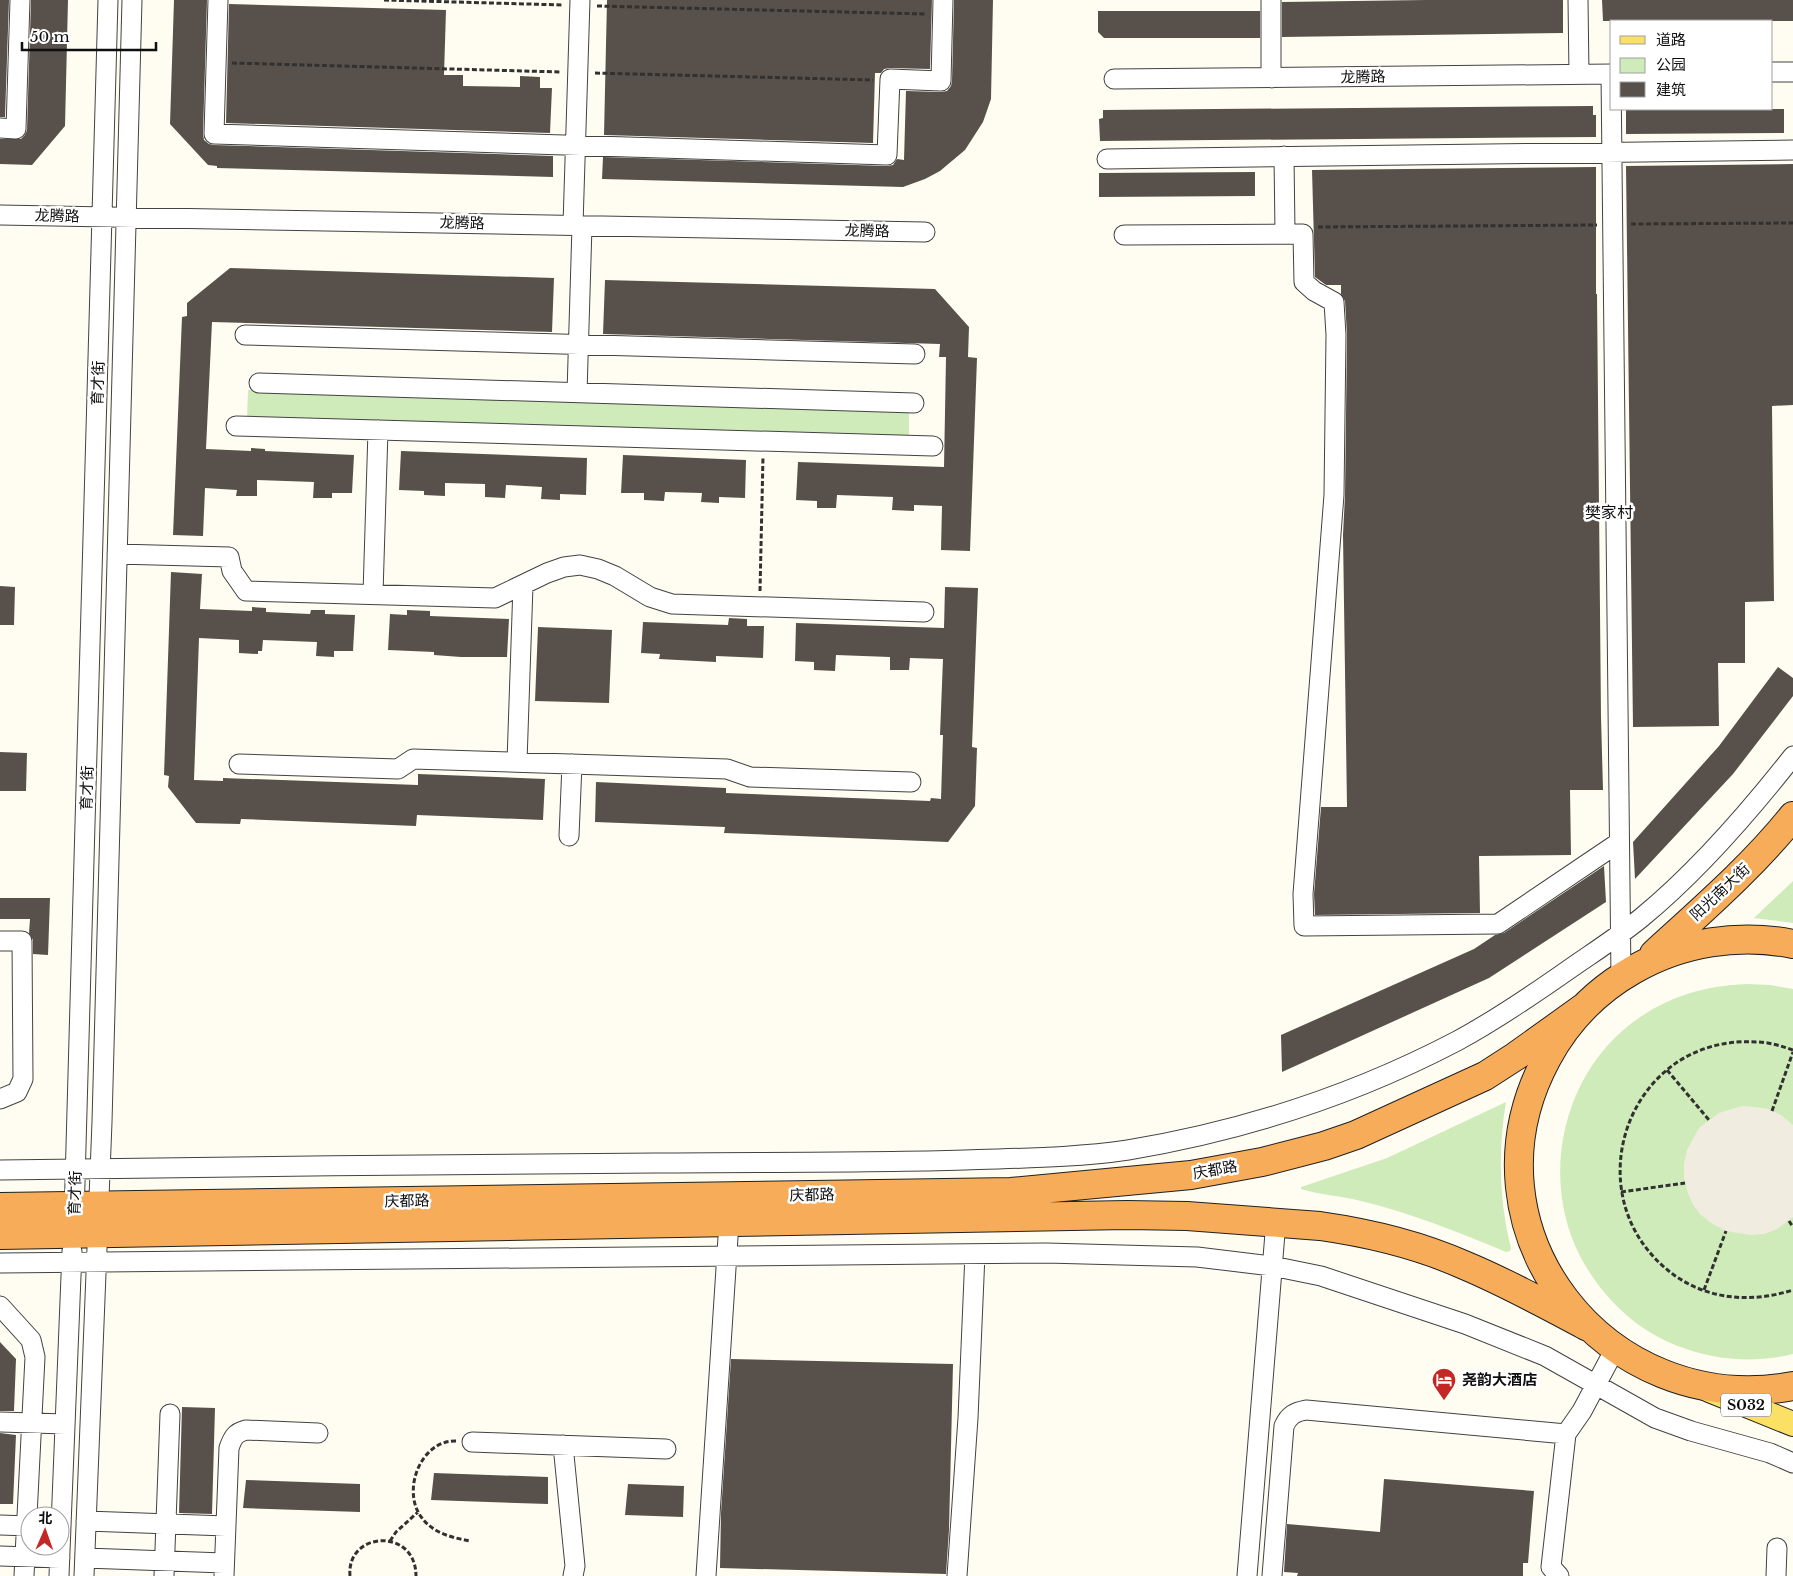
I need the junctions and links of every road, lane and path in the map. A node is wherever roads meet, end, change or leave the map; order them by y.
1 (20, 0) edge
2 (108, 0) edge
3 (132, 0) edge
4 (218, 0) edge
5 (384, 0) edge
6 (1271, 0) edge
7 (1578, 0) edge
8 (580, 3) edge
9 (943, 7) edge
10 (217, 62) junction
11 (578, 72) junction
12 (1773, 72) edge
13 (1793, 72) edge
14 (1579, 74) junction
15 (1610, 74) edge
16 (1271, 78) junction
17 (1114, 79) dead end
18 (890, 80) junction
19 (1611, 110) edge
20 (0, 128) edge
21 (576, 145) junction
22 (1793, 150) edge
23 (1611, 152) junction
24 (1284, 156) junction
25 (1107, 159) dead end
26 (0, 215) edge
27 (102, 216) junction
28 (126, 217) junction
29 (1793, 223) edge
30 (1612, 225) junction
31 (578, 226) junction
32 (924, 232) dead end
33 (1285, 233) junction
34 (1303, 234) junction
35 (1124, 235) dead end
36 (245, 335) dead end
37 (578, 344) junction
38 (915, 354) dead end
39 (259, 383) dead end
40 (577, 393) junction
41 (914, 402) dead end
42 (236, 426) dead end
43 (378, 430) junction
44 (764, 441) junction
45 (933, 446) dead end
46 (117, 554) junction
47 (523, 585) junction
48 (373, 594) junction
49 (760, 607) junction
50 (924, 612) dead end
51 (1793, 756) edge
52 (517, 762) junction
53 (238, 764) dead end
54 (572, 764) junction
55 (911, 782) dead end
56 (1793, 816) edge
57 (570, 836) dead end
58 (1618, 843) junction
59 (1620, 933) junction
60 (0, 941) edge
61 (1793, 944) edge
62 (1644, 963) junction
63 (1620, 977) junction
64 (1583, 1008) junction
65 (1793, 1051) edge
66 (1667, 1070) junction
67 (0, 1099) edge
68 (1772, 1111) dead end
69 (1709, 1120) dead end
70 (100, 1168) junction
71 (76, 1169) junction
72 (0, 1170) edge
73 (1685, 1183) dead end
74 (1621, 1192) junction
75 (86, 1205) junction
76 (0, 1207) edge
77 (1276, 1221) junction
78 (1788, 1221) dead end
79 (729, 1222) junction
80 (1793, 1227) edge
81 (1726, 1231) dead end
82 (85, 1234) junction
83 (0, 1235) edge
84 (975, 1254) junction
85 (727, 1256) junction
86 (72, 1262) junction
87 (96, 1262) junction
88 (0, 1263) edge
89 (1272, 1266) junction
90 (1704, 1290) junction
91 (1793, 1290) edge
92 (0, 1306) edge
93 (1588, 1327) junction
94 (1615, 1349) junction
95 (1596, 1384) junction
96 (1700, 1386) junction
97 (1793, 1386) edge
98 (170, 1414) dead end
99 (0, 1422) edge
100 (32, 1423) junction
101 (65, 1424) junction
102 (1793, 1424) edge
103 (318, 1433) dead end
104 (1566, 1434) junction
105 (472, 1442) joint
106 (563, 1445) junction
107 (666, 1449) dead end
108 (1793, 1463) edge
109 (29, 1506) edge
110 (61, 1506) edge
111 (418, 1512) junction
112 (86, 1521) junction
113 (166, 1524) junction
114 (0, 1525) edge
115 (20, 1526) edge
116 (226, 1526) junction
117 (390, 1541) junction
118 (470, 1541) dead end
119 (1777, 1548) dead end
120 (0, 1556) edge
121 (20, 1556) edge
122 (25, 1556) joint
123 (59, 1567) edge
124 (84, 1567) edge
125 (164, 1569) edge
126 (224, 1570) edge
127 (1549, 1573) edge
128 (24, 1576) edge
129 (350, 1576) edge
130 (416, 1576) edge
131 (573, 1576) edge
132 (706, 1576) edge
133 (957, 1576) edge
134 (1246, 1576) edge
135 (1272, 1576) edge
136 (1776, 1576) edge

1 - 20 street
2 - 27 street, 育才街
3 - 28 street, 育才街
4 - 10 street
5 - 8 path
6 - 16 street
7 - 14 street
8 - 9 path
8 - 11 street
9 - 18 street
10 - 11 path
10 - 21 street
11 - 18 path
11 - 21 street
12 - 13 street
14 - 15 street, 龙腾路
14 - 16 street, 龙腾路
16 - 17 street, 龙腾路
18 - 21 street
19 - 23 street
21 - 31 street
22 - 23 street
23 - 24 street
23 - 30 street
24 - 25 street
24 - 33 street
26 - 27 street, 龙腾路
27 - 28 street, 龙腾路
27 - 71 street, 育才街
28 - 31 street, 龙腾路
28 - 46 street, 育才街
29 - 30 path
30 - 34 path
30 - 58 street
31 - 32 street, 龙腾路
31 - 37 street
33 - 34 street
33 - 35 street
34 - 58 street
36 - 37 street
37 - 38 street
37 - 40 street
39 - 40 street
40 - 41 street
42 - 43 street
43 - 44 street
43 - 48 street
44 - 45 street
44 - 49 path
46 - 48 street
46 - 70 street, 育才街
47 - 48 street
47 - 49 street
47 - 52 street
49 - 50 street
51 - 59 street
52 - 53 street
52 - 54 street
54 - 55 street
54 - 57 street
56 - 62 highway, 阳光南大街
58 - 59 street
59 - 63 street
59 - 70 street
60 - 67 street
61 - 62 highway
62 - 63 highway
63 - 64 highway
64 - 75 highway, 庆都路
64 - 93 highway
65 - 66 path
65 - 68 path
66 - 69 path
66 - 74 path
70 - 71 street
70 - 75 street, 育才街
71 - 72 street
71 - 75 street, 育才街
73 - 74 path
74 - 90 path
75 - 76 highway, 庆都路
75 - 82 street, 育才街
77 - 79 highway, 庆都路
77 - 89 street
77 - 93 highway, 庆都路
78 - 80 path
79 - 82 highway, 庆都路
79 - 85 street
81 - 90 path
82 - 83 highway, 庆都路
82 - 86 street, 育才街
82 - 87 street, 育才街
84 - 85 street
84 - 89 street
84 - 133 street
85 - 87 street
85 - 132 street
86 - 87 street
86 - 88 street
86 - 101 street, 育才街
87 - 112 street, 育才街
89 - 95 street
89 - 134 street
90 - 91 path
92 - 100 street
93 - 94 highway
94 - 95 street
94 - 96 highway
95 - 104 street
95 - 108 street
96 - 97 highway
96 - 102 main road, S032
98 - 113 street
99 - 100 street
100 - 101 street
100 - 109 street
101 - 110 street, 育才街
103 - 116 street
104 - 127 street
104 - 135 street
105 - 106 street
105 - 111 path
106 - 107 street
106 - 131 street
111 - 117 path
111 - 118 path
112 - 113 street
112 - 124 street, 育才街
113 - 116 street
113 - 125 street
114 - 115 street
116 - 126 street
117 - 129 path
117 - 130 path
119 - 136 street
120 - 121 street
122 - 123 street
122 - 128 street
124 - 125 street
125 - 126 street

